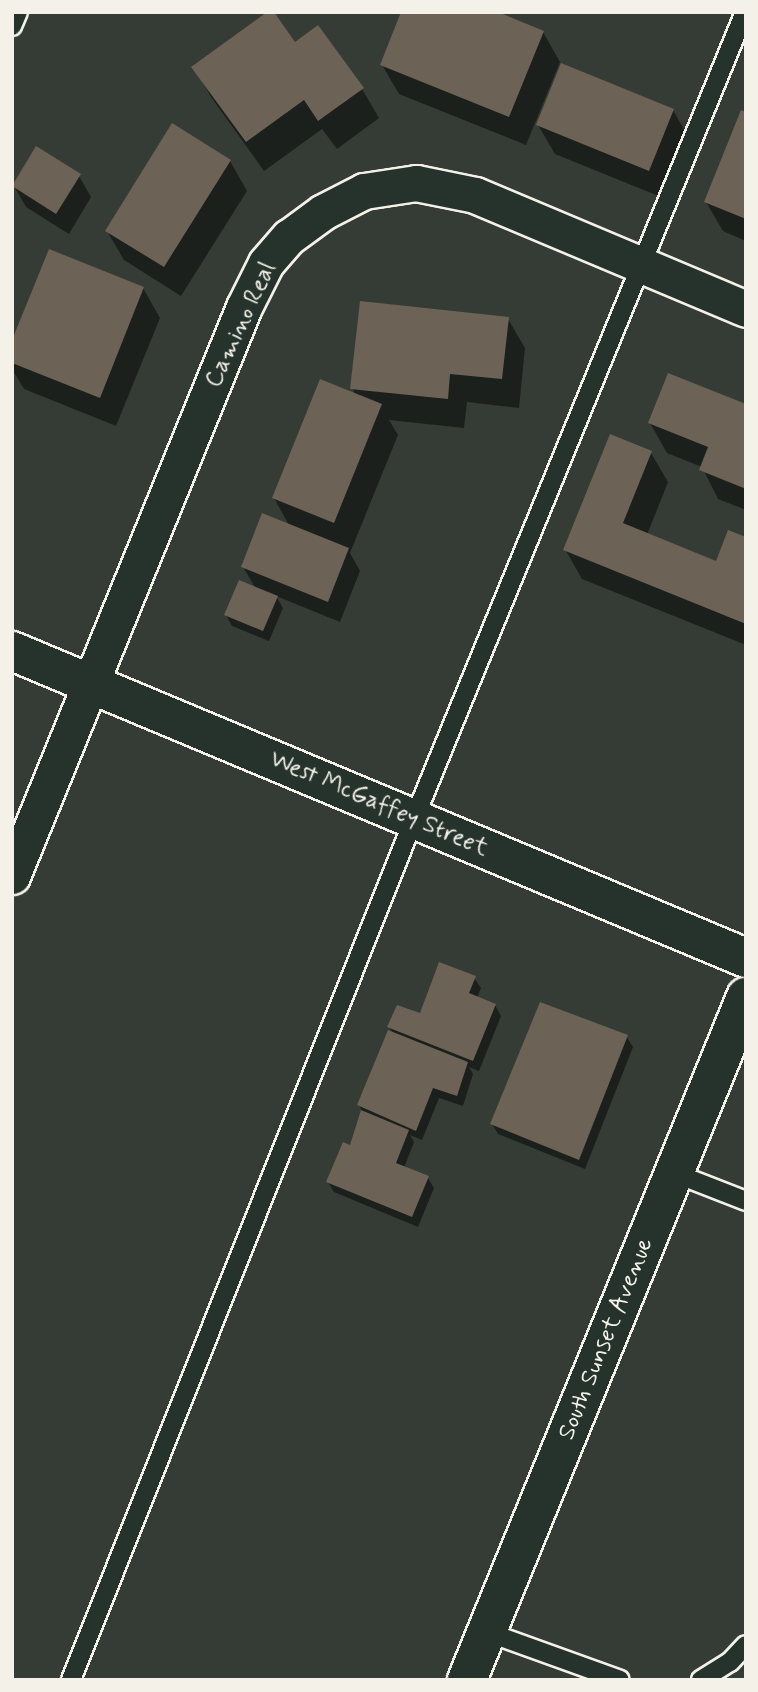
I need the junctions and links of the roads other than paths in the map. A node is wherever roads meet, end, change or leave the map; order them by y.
1 (18, 12) edge
2 (745, 12) edge
3 (12, 26) edge
4 (640, 265) junction
5 (746, 309) edge
6 (12, 651) edge
7 (90, 683) junction
8 (414, 819) junction
9 (12, 876) edge
10 (746, 958) edge
11 (746, 998) edge
12 (674, 1173) junction
13 (746, 1201) edge
14 (487, 1632) junction
15 (746, 1645) edge
16 (71, 1680) edge
17 (467, 1680) edge
18 (620, 1680) edge
19 (701, 1680) edge

1 - 3 lane
2 - 4 lane
4 - 5 street, Camino Real
4 - 7 street, Camino Real
4 - 8 lane
6 - 7 main road, West McGaffey Street
7 - 8 main road, West McGaffey Street
7 - 9 street, Camino Real
8 - 10 main road, West McGaffey Street
8 - 16 lane
11 - 12 main road, South Sunset Avenue
12 - 13 lane
12 - 14 main road, South Sunset Avenue
14 - 17 main road, South Sunset Avenue
14 - 18 lane
15 - 19 lane

